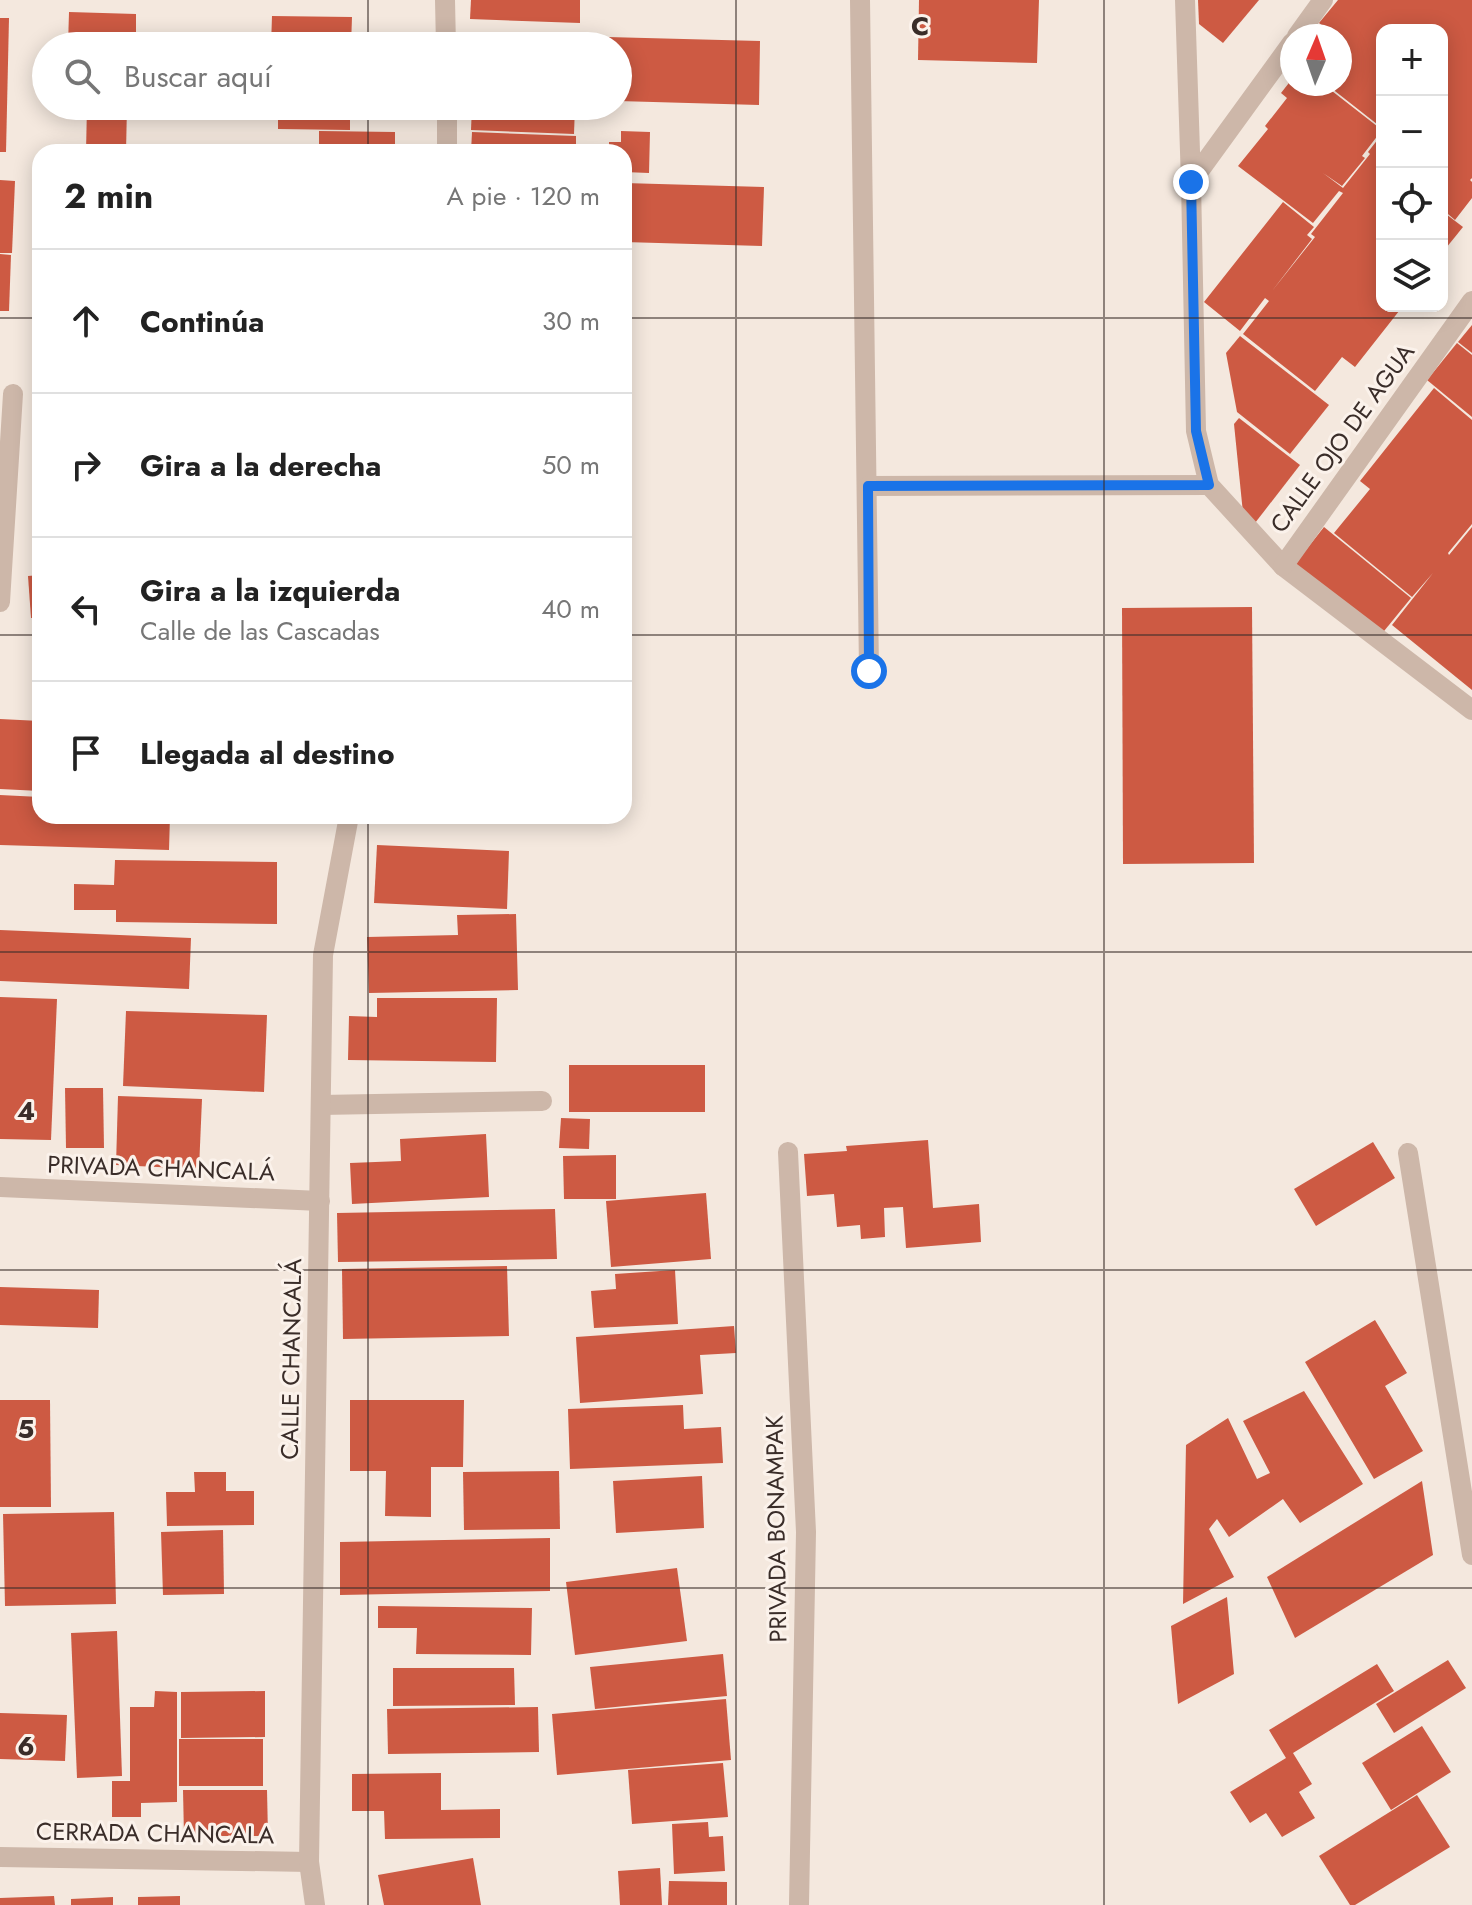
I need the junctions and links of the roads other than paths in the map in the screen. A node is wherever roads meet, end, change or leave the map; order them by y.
1 (445, 0) edge
2 (860, 0) edge
3 (1185, 0) edge
4 (1323, 0) edge
5 (1306, 24) edge
6 (446, 32) edge
7 (1280, 60) edge
8 (447, 120) edge
9 (447, 144) edge
10 (1191, 182) junction
11 (1472, 301) edge
12 (13, 394) dead end
13 (1209, 485) junction
14 (868, 486) junction
15 (1283, 566) junction
16 (0, 602) edge
17 (869, 671) dead end
18 (1472, 710) edge
19 (348, 824) edge
20 (542, 1101) dead end
21 (321, 1105) junction
22 (788, 1152) dead end
23 (1408, 1153) dead end
24 (0, 1187) edge
25 (320, 1201) junction
26 (1472, 1555) edge
27 (0, 1857) edge
28 (309, 1862) junction
29 (315, 1905) edge
30 (799, 1905) edge

1 - 6 street
2 - 14 street
3 - 10 street
4 - 5 street
7 - 10 street
8 - 9 street
10 - 13 street
11 - 15 street, CALLE OJO DE AGUA
12 - 16 street
13 - 14 street
13 - 15 street
14 - 17 street
15 - 18 street
19 - 21 street, CALLE CHANCALÁ
20 - 21 street
21 - 25 street, CALLE CHANCALÁ
22 - 30 street, PRIVADA BONAMPAK
23 - 26 street
24 - 25 street, PRIVADA CHANCALÁ
25 - 28 street, CALLE CHANCALÁ
27 - 28 street, CERRADA CHANCALA
28 - 29 street, CALLE CHANCALÁ

